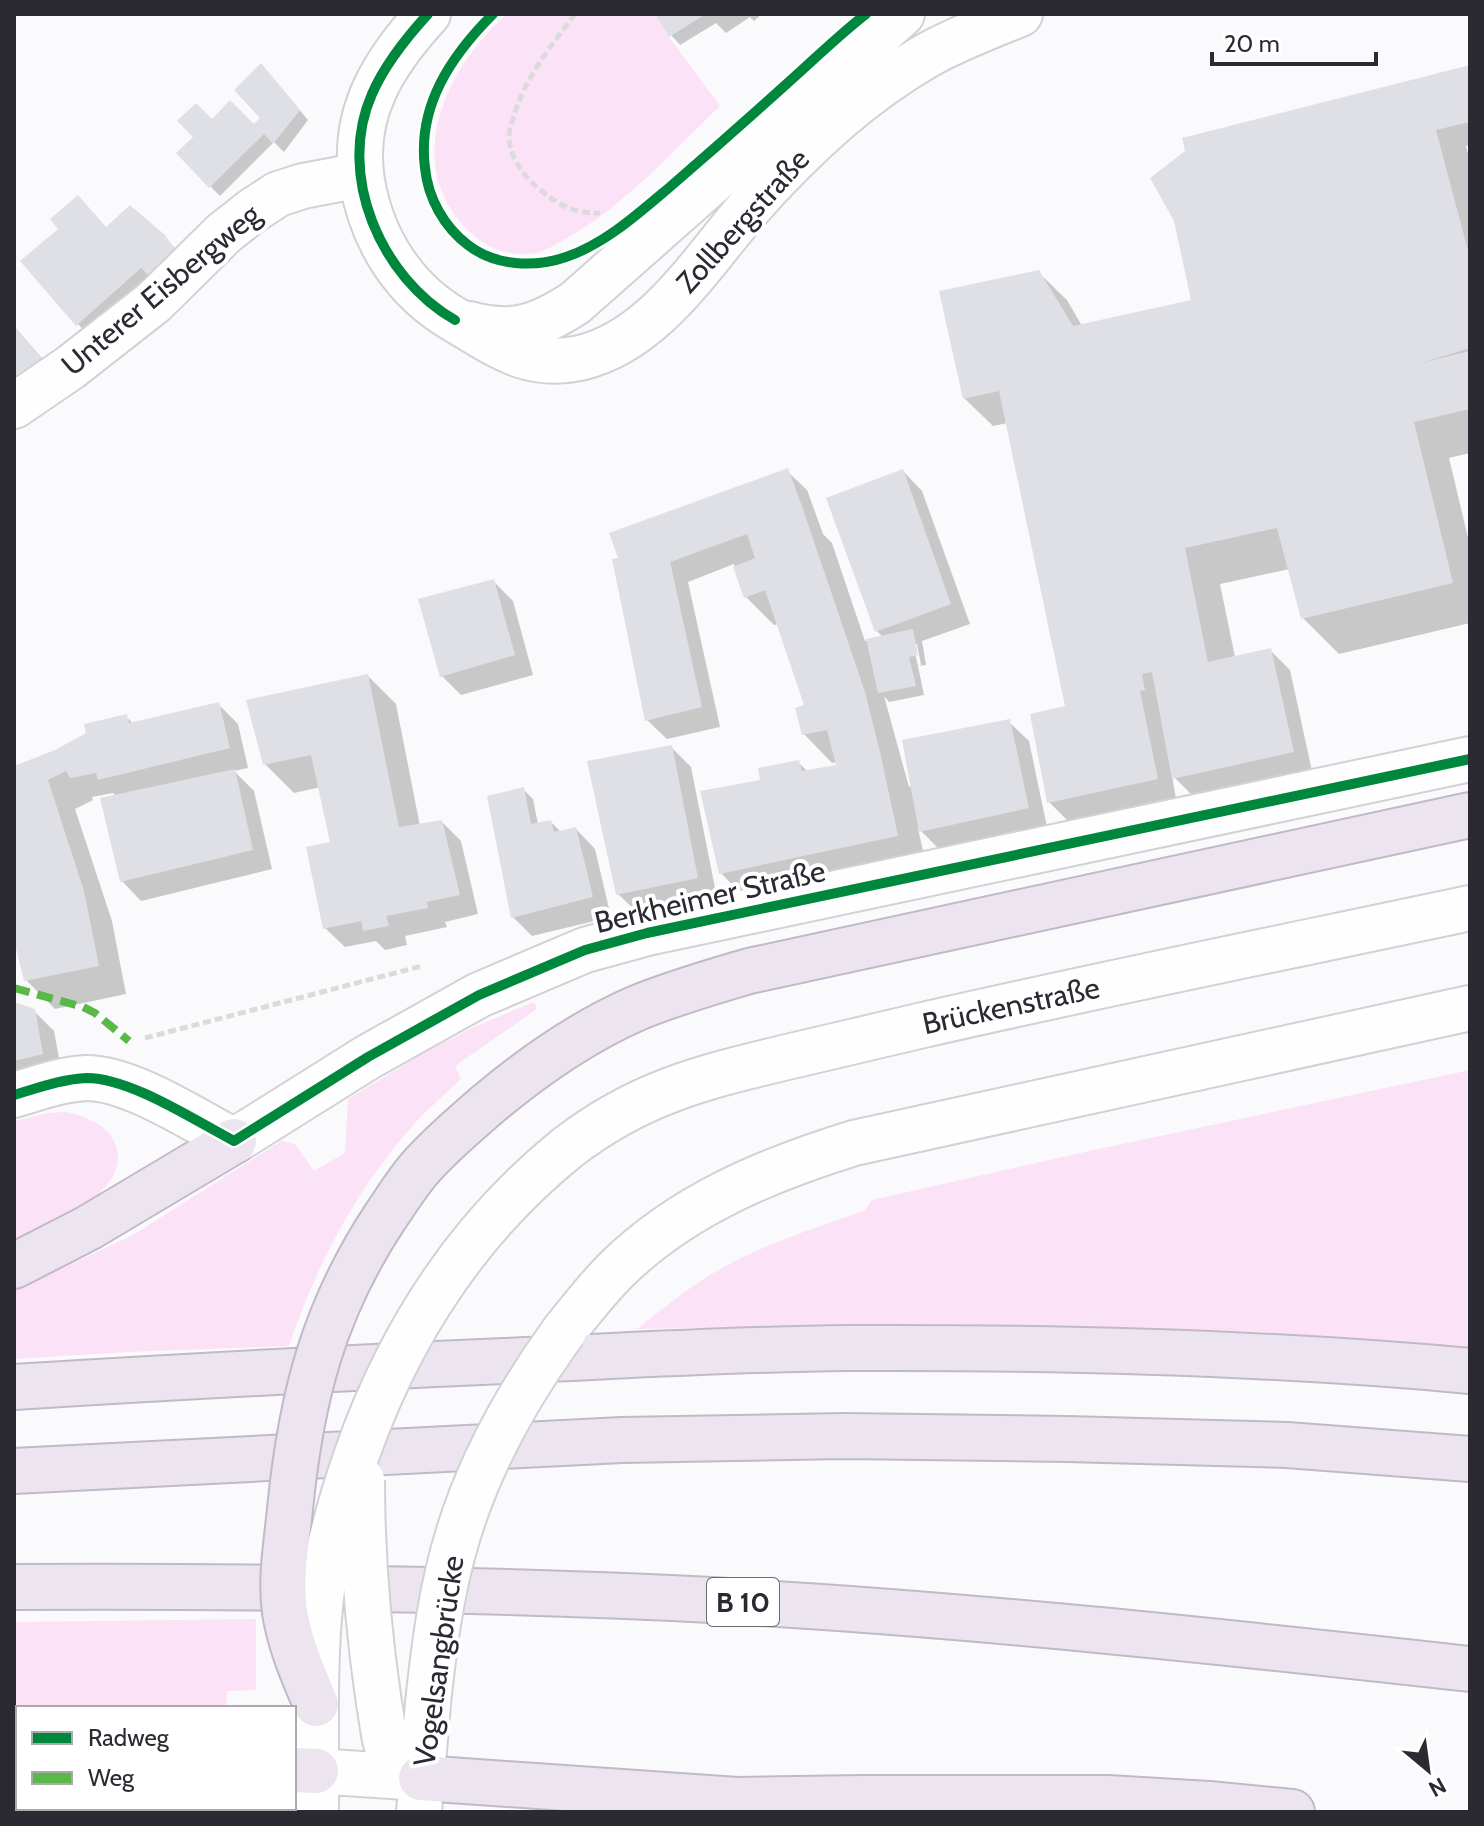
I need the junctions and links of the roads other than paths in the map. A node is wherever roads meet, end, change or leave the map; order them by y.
1 (428, 14) edge
2 (902, 14) edge
3 (1020, 14) edge
4 (361, 175) junction
5 (455, 320) junction
6 (14, 406) edge
7 (1470, 759) edge
8 (1470, 815) edge
9 (1470, 908) edge
10 (1470, 1008) edge
11 (14, 1095) edge
12 (234, 1141) junction
13 (14, 1266) edge
14 (1470, 1371) edge
15 (14, 1387) edge
16 (365, 1433) junction
17 (1470, 1459) edge
18 (14, 1471) edge
19 (14, 1587) edge
20 (1470, 1669) edge
21 (316, 1704) junction
22 (309, 1785) edge
23 (420, 1795) edge
24 (737, 1800) junction
25 (679, 1812) edge
26 (1292, 1812) edge

1 - 4 main road, Zollbergstraße
2 - 5 main road, Zollbergstraße
3 - 5 main road, Zollbergstraße
4 - 5 main road, Zollbergstraße
4 - 6 main road, Unterer Eisbergweg
7 - 12 main road, Berkheimer Straße
8 - 21 highway, bridge
9 - 16 main road, Brückenstraße, bridge
10 - 23 main road, Vogelsangbrücke, bridge
11 - 12 main road
12 - 13 highway
14 - 15 highway
16 - 21 main road, bridge
16 - 23 main road, bridge
17 - 18 highway
19 - 20 highway, B 10
21 - 22 main road
22 - 23 main road
23 - 24 highway
24 - 25 highway
24 - 26 highway

